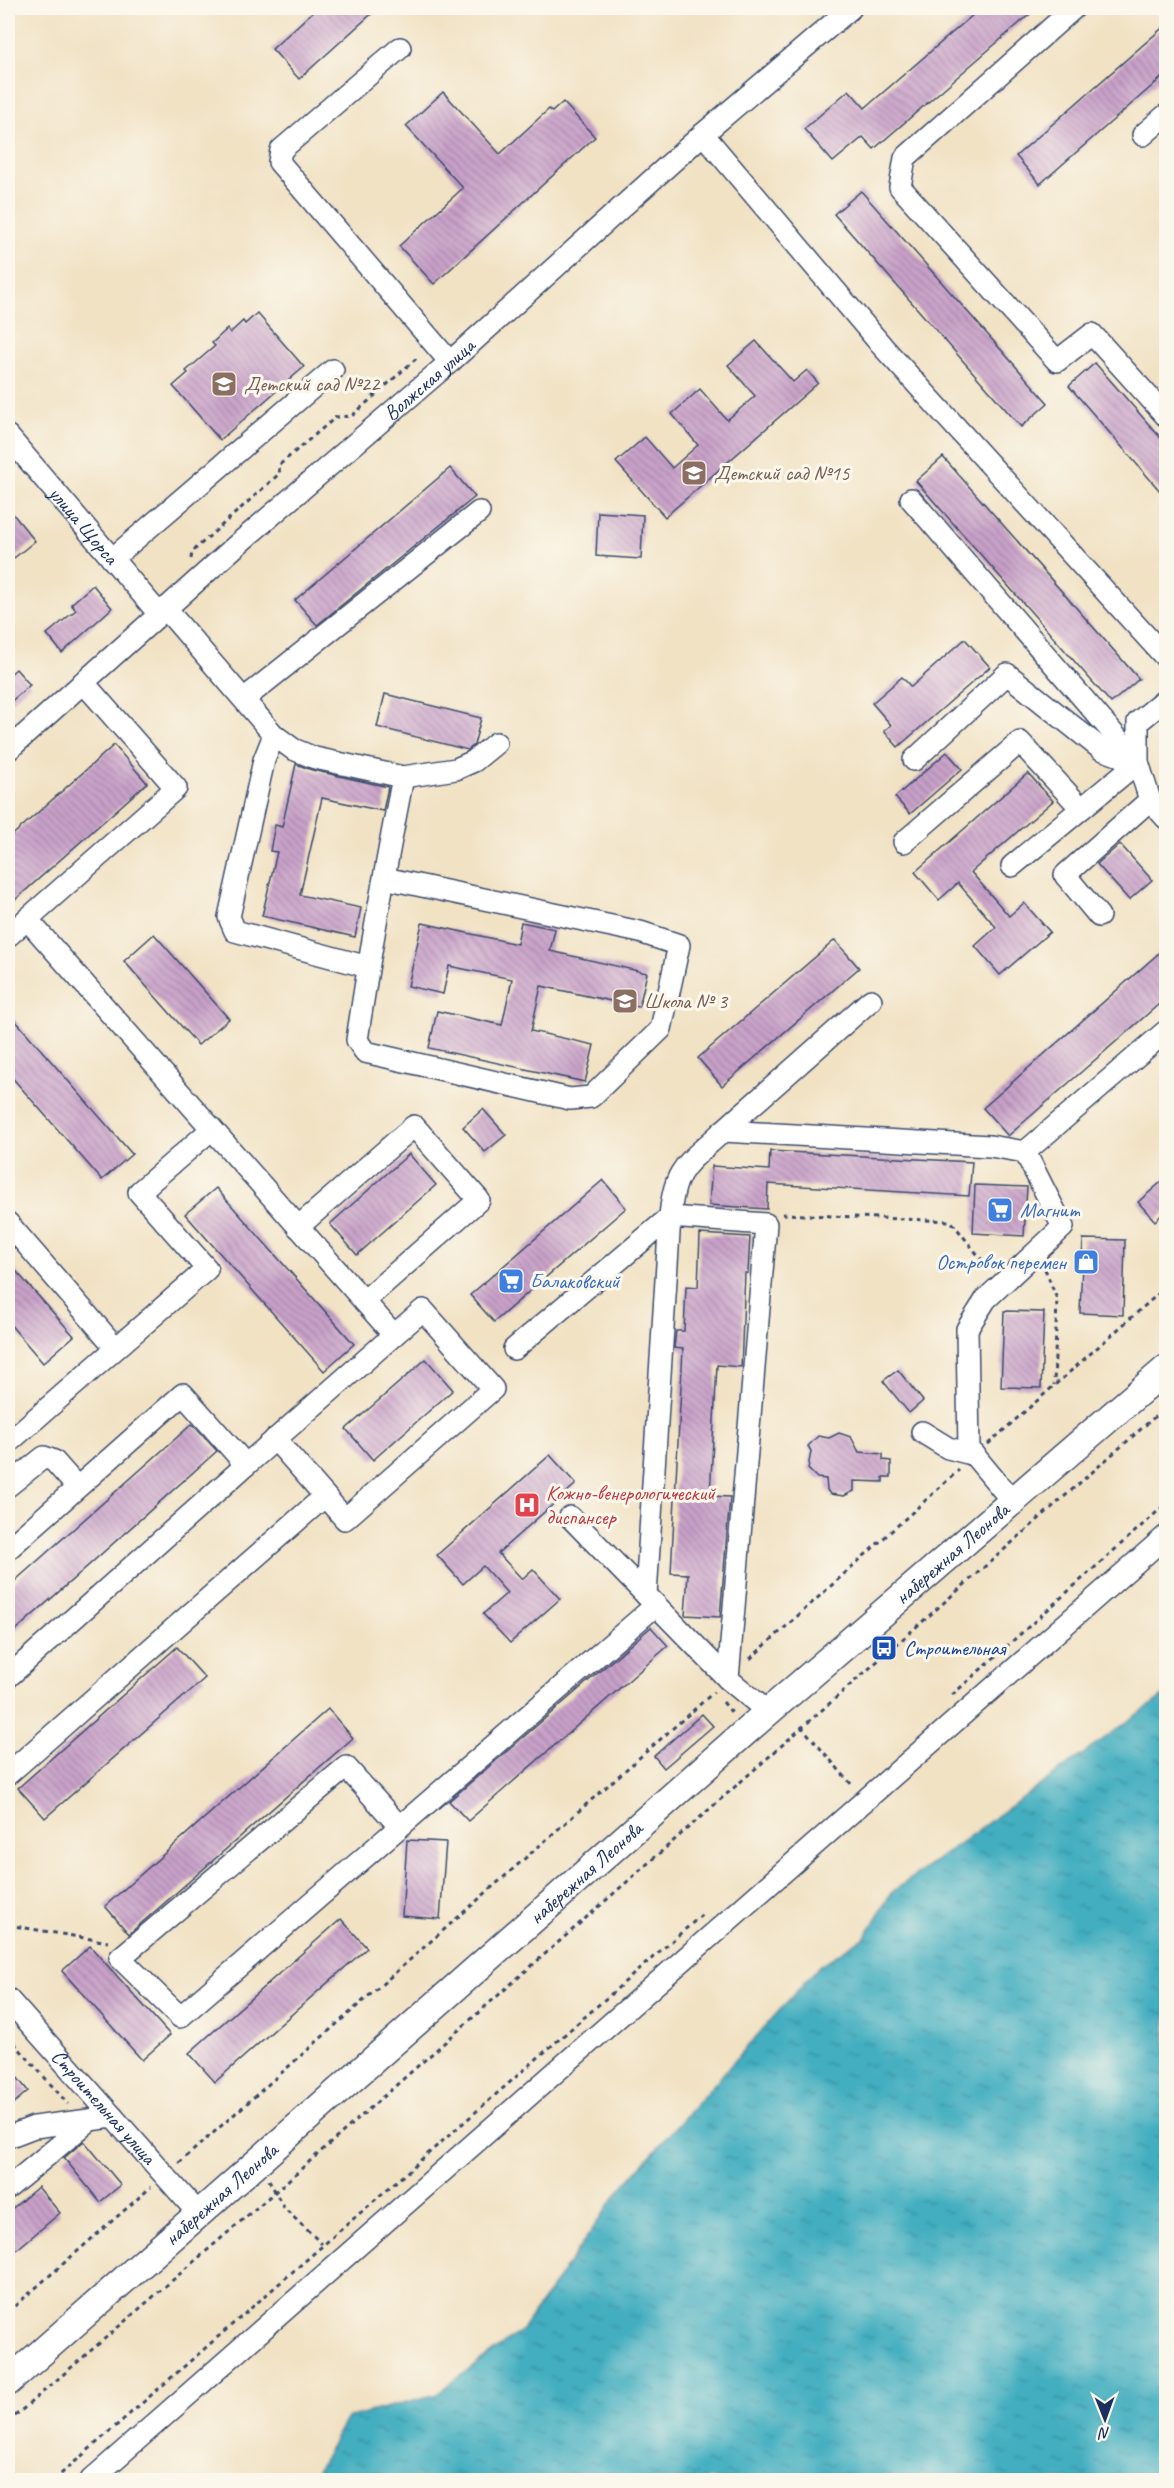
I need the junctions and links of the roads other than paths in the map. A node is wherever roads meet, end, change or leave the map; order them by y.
1 (850, 8) edge
2 (1074, 8) edge
3 (400, 48) dead end
4 (1167, 115) edge
5 (704, 134) junction
6 (1143, 135) dead end
7 (450, 362) junction
8 (333, 370) dead end
9 (1167, 416) edge
10 (8, 436) edge
11 (911, 499) dead end
12 (479, 512) dead end
13 (112, 559) junction
14 (162, 611) junction
15 (1167, 658) edge
16 (83, 682) junction
17 (244, 699) junction
18 (1167, 699) edge
19 (274, 735) junction
20 (496, 743) dead end
21 (8, 750) edge
22 (914, 760) dead end
23 (1138, 762) junction
24 (403, 777) junction
25 (1150, 800) junction
26 (1082, 808) junction
27 (1167, 818) edge
28 (904, 842) dead end
29 (1012, 866) dead end
30 (384, 878) junction
31 (1099, 916) dead end
32 (27, 919) junction
33 (8, 936) edge
34 (368, 967) junction
35 (871, 1000) dead end
36 (1167, 1031) edge
37 (212, 1129) junction
38 (723, 1131) junction
39 (1025, 1152) junction
40 (670, 1217) junction
41 (8, 1222) edge
42 (298, 1227) junction
43 (364, 1301) junction
44 (394, 1335) junction
45 (116, 1348) junction
46 (514, 1349) dead end
47 (1167, 1370) edge
48 (922, 1432) dead end
49 (275, 1439) junction
50 (9, 1440) edge
51 (975, 1455) junction
52 (31, 1465) junction
53 (246, 1465) junction
54 (8, 1486) edge
55 (77, 1487) junction
56 (325, 1496) junction
57 (1013, 1502) junction
58 (570, 1517) dead end
59 (1167, 1536) edge
60 (8, 1549) edge
61 (651, 1600) junction
62 (8, 1677) edge
63 (728, 1679) junction
64 (768, 1712) junction
65 (8, 1773) edge
66 (400, 1827) junction
67 (8, 1999) edge
68 (113, 2117) junction
69 (87, 2120) junction
70 (8, 2137) edge
71 (8, 2187) edge
72 (199, 2214) junction
73 (8, 2382) edge
74 (91, 2481) edge

1 - 5 street, Волжская улица
2 - 9 street
3 - 7 street
4 - 6 street
5 - 7 street, Волжская улица
5 - 15 street
7 - 14 street, Волжская улица
8 - 13 street
10 - 13 street, улица Щорса
11 - 23 street
12 - 17 street
13 - 14 street, улица Щорса
14 - 16 street, Волжская улица
14 - 17 street, улица Щорса
16 - 21 street, Волжская улица
16 - 32 street
17 - 19 street, улица Щорса
18 - 23 street
19 - 24 street, улица Щорса
19 - 34 street
20 - 24 street
22 - 23 street
23 - 25 street
23 - 26 street
24 - 30 street
25 - 27 street
25 - 31 street
26 - 28 street
26 - 29 street
30 - 34 street
30 - 34 street
32 - 33 street
32 - 37 street
35 - 38 street
36 - 39 street
37 - 42 street
37 - 45 street
38 - 39 street
38 - 40 street
39 - 51 street
40 - 46 street
40 - 61 street
40 - 63 street
41 - 45 street
42 - 43 street
42 - 43 street
43 - 44 street
44 - 49 street
44 - 56 street
45 - 50 street
47 - 57 main road, набережная Леонова
48 - 51 street
49 - 53 street
49 - 56 street
50 - 52 street
51 - 57 street
52 - 54 street
52 - 55 street
53 - 55 street
53 - 62 street
55 - 60 street
56 - 65 street
57 - 64 main road, набережная Леонова
58 - 61 street
59 - 74 street
61 - 63 street
61 - 66 street
63 - 64 street
64 - 72 main road, набережная Леонова
66 - 66 street
67 - 68 street, Строительная улица
68 - 69 street
68 - 72 street, Строительная улица
69 - 70 street
69 - 71 street
72 - 73 main road, набережная Леонова

